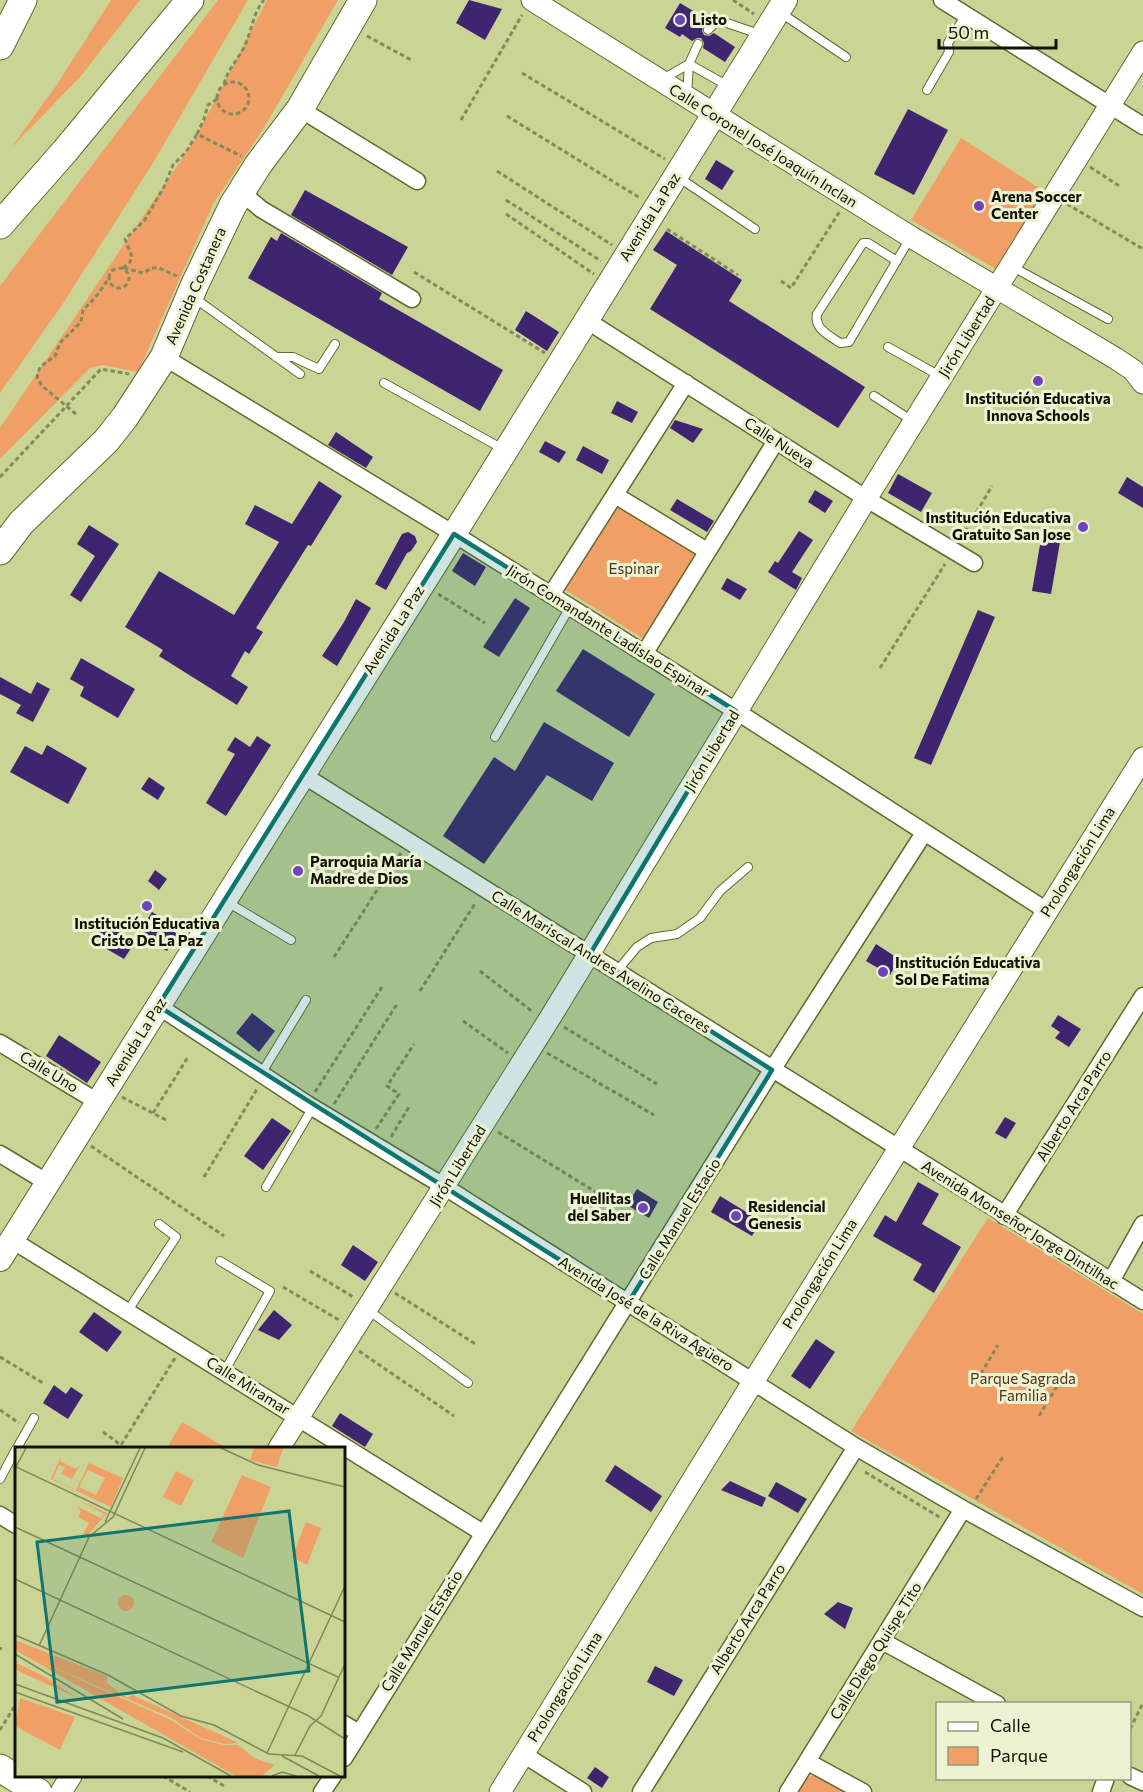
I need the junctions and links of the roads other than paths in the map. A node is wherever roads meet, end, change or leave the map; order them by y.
1 (23, 0) edge
2 (190, 0) edge
3 (363, 0) edge
4 (942, 0) edge
5 (529, 5) edge
6 (966, 15) junction
7 (774, 18) edge
8 (708, 30) dead end
9 (698, 45) dead end
10 (0, 46) edge
11 (1143, 52) edge
12 (846, 57) dead end
13 (689, 64) junction
14 (660, 81) junction
15 (730, 87) junction
16 (927, 90) dead end
17 (687, 98) junction
18 (1110, 105) junction
19 (300, 109) junction
20 (713, 115) junction
21 (1143, 126) edge
22 (678, 172) junction
23 (417, 181) dead end
24 (241, 192) junction
25 (0, 225) edge
26 (755, 229) dead end
27 (910, 237) junction
28 (897, 261) junction
29 (1010, 266) junction
30 (997, 288) junction
31 (193, 290) junction
32 (412, 299) dead end
33 (1108, 319) dead end
34 (586, 320) junction
35 (334, 344) dead end
36 (888, 347) dead end
37 (164, 357) junction
38 (276, 357) junction
39 (300, 374) dead end
40 (942, 378) junction
41 (384, 383) dead end
42 (686, 383) junction
43 (1143, 383) edge
44 (874, 396) dead end
45 (914, 422) junction
46 (776, 441) junction
47 (506, 450) junction
48 (615, 495) junction
49 (866, 499) junction
50 (454, 534) junction
51 (0, 551) edge
52 (707, 551) junction
53 (974, 563) dead end
54 (550, 595) junction
55 (570, 607) junction
56 (644, 654) junction
57 (736, 711) junction
58 (495, 737) dead end
59 (1140, 768) edge
60 (303, 775) junction
61 (924, 833) junction
62 (748, 867) dead end
63 (225, 900) junction
64 (1047, 911) junction
65 (291, 940) dead end
66 (590, 954) junction
67 (617, 971) junction
68 (1143, 996) edge
69 (306, 1000) dead end
70 (158, 1006) junction
71 (0, 1043) edge
72 (772, 1070) junction
73 (263, 1075) junction
74 (103, 1095) junction
75 (316, 1109) junction
76 (898, 1150) junction
77 (0, 1154) edge
78 (48, 1183) junction
79 (266, 1187) dead end
80 (445, 1187) junction
81 (1004, 1216) junction
82 (159, 1224) dead end
83 (1143, 1224) edge
84 (6, 1250) edge
85 (220, 1261) dead end
86 (1112, 1281) junction
87 (1143, 1301) edge
88 (628, 1303) junction
89 (368, 1308) junction
90 (127, 1312) junction
91 (224, 1372) junction
92 (753, 1382) junction
93 (468, 1383) dead end
94 (34, 1418) dead end
95 (299, 1418) junction
96 (18, 1447) edge
97 (280, 1447) edge
98 (856, 1447) junction
99 (15, 1453) edge
100 (0, 1479) edge
101 (969, 1504) junction
102 (0, 1515) edge
103 (15, 1524) edge
104 (483, 1533) junction
105 (1143, 1608) edge
106 (882, 1641) junction
107 (993, 1702) edge
108 (345, 1725) edge
109 (359, 1733) junction
110 (523, 1755) junction
111 (345, 1756) edge
112 (808, 1762) junction
113 (0, 1768) edge
114 (70, 1777) edge
115 (332, 1777) edge
116 (38, 1792) edge
117 (61, 1792) edge
118 (322, 1792) edge
119 (500, 1792) edge
120 (583, 1792) edge
121 (641, 1792) edge
122 (788, 1792) edge
123 (862, 1792) edge

1 - 10 main road
2 - 25 main road
3 - 19 main road, Avenida Costanera
4 - 6 street
5 - 14 street, Calle Coronel José Joaquín Inclan
6 - 16 lane
6 - 18 street
7 - 8 lane
7 - 12 lane
7 - 15 main road, Avenida La Paz
9 - 13 lane
11 - 18 street, Jirón Libertad
13 - 14 lane
13 - 15 lane
13 - 17 lane
14 - 17 street, Calle Coronel José Joaquín Inclan
15 - 20 main road, Avenida La Paz
17 - 20 street, Calle Coronel José Joaquín Inclan
18 - 21 street
18 - 29 street, Jirón Libertad
19 - 23 street
19 - 24 main road, Avenida Costanera
20 - 22 main road, Avenida La Paz
20 - 27 street, Calle Coronel José Joaquín Inclan
22 - 26 lane
22 - 34 main road, Avenida La Paz
24 - 31 main road, Avenida Costanera
24 - 32 street
27 - 28 lane
27 - 30 street, Calle Coronel José Joaquín Inclan
28 - 28 lane
29 - 30 street, Jirón Libertad
29 - 33 lane
30 - 40 street, Jirón Libertad
30 - 43 street, Calle Coronel José Joaquín Inclan
31 - 37 main road, Avenida Costanera
31 - 38 lane
34 - 42 street, Calle Nueva
34 - 47 main road, Avenida La Paz
35 - 38 lane
36 - 40 lane
37 - 50 street, Jirón Comandante Ladislao Espinar
37 - 51 main road, Avenida Costanera
38 - 39 lane
40 - 45 street, Jirón Libertad
41 - 47 lane
42 - 46 street, Calle Nueva
42 - 48 street
44 - 45 lane
45 - 49 street, Jirón Libertad
46 - 49 street, Calle Nueva
46 - 52 street
47 - 50 main road, Avenida La Paz
48 - 52 street
48 - 54 street
49 - 53 street, Calle Nueva
49 - 57 street, Jirón Libertad
50 - 54 street, Jirón Comandante Ladislao Espinar
50 - 60 main road, Avenida La Paz
52 - 56 street
54 - 55 street, Jirón Comandante Ladislao Espinar
55 - 56 street, Jirón Comandante Ladislao Espinar
55 - 58 lane
56 - 57 street, Jirón Comandante Ladislao Espinar
57 - 61 street, Jirón Comandante Ladislao Espinar
57 - 66 street, Jirón Libertad
59 - 64 street, Prolongación Lima
60 - 63 main road, Avenida La Paz
60 - 66 street, Calle Mariscal Andres Avelino Caceres
61 - 64 street, Jirón Comandante Ladislao Espinar
61 - 72 street, Calle Manuel Estacio
62 - 67 lane
63 - 65 lane
63 - 70 main road, Avenida La Paz
64 - 76 street, Prolongación Lima
66 - 67 street, Calle Mariscal Andres Avelino Caceres
66 - 80 street, Jirón Libertad
67 - 72 street, Calle Mariscal Andres Avelino Caceres
68 - 81 street, Alberto Arca Parro
69 - 73 lane
70 - 73 street, Avenida José de la Riva Agüero
70 - 74 main road, Avenida La Paz
71 - 74 street, Calle Uno
72 - 76 street, Calle Mariscal Andres Avelino Caceres
72 - 88 street, Calle Manuel Estacio
73 - 75 street, Avenida José de la Riva Agüero
74 - 78 main road, Avenida La Paz
75 - 79 lane
75 - 80 street, Avenida José de la Riva Agüero
76 - 81 street, Avenida Monseñor Jorge Dintilhac
76 - 92 street, Prolongación Lima
77 - 78 street
78 - 84 main road, Avenida La Paz
80 - 88 street, Avenida José de la Riva Agüero
80 - 89 street, Jirón Libertad
81 - 86 street, Avenida Monseñor Jorge Dintilhac
82 - 90 lane
83 - 86 street
84 - 90 street, Calle Miramar
85 - 91 lane
86 - 87 street, Avenida Monseñor Jorge Dintilhac
88 - 92 street, Avenida José de la Riva Agüero
88 - 104 street, Calle Manuel Estacio
89 - 93 lane
89 - 95 street, Jirón Libertad
90 - 91 street, Calle Miramar
91 - 95 street, Calle Miramar
92 - 98 street, Avenida José de la Riva Agüero
92 - 110 street, Prolongación Lima
94 - 96 lane
95 - 97 street, Jirón Libertad
95 - 104 street, Calle Miramar
98 - 101 street, Avenida José de la Riva Agüero
98 - 121 street, Alberto Arca Parro
99 - 100 lane
101 - 105 street, Avenida José de la Riva Agüero
101 - 106 street, Calle Diego Quispe Tito
102 - 103 street
104 - 109 street, Calle Manuel Estacio
106 - 107 street
106 - 112 street, Calle Diego Quispe Tito
108 - 109 street
109 - 111 street, Calle Manuel Estacio
110 - 119 street, Prolongación Lima
110 - 120 street
112 - 122 street, Calle Diego Quispe Tito
112 - 123 street
113 - 116 main road
114 - 117 street
115 - 118 street

